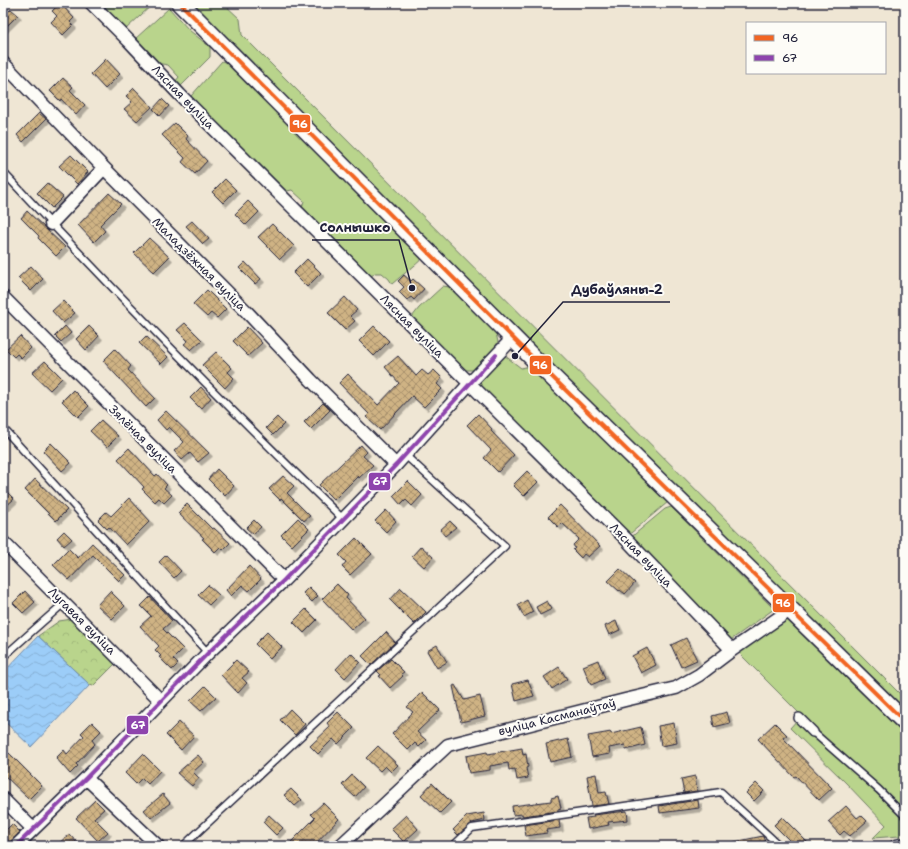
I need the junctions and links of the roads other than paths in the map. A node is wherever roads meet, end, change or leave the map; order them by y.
1 (91, 3) edge
2 (180, 3) edge
3 (3, 63) edge
4 (104, 168) junction
5 (3, 172) edge
6 (52, 224) junction
7 (3, 297) edge
8 (514, 338) junction
9 (470, 383) junction
10 (3, 428) edge
11 (405, 455) junction
12 (396, 465) junction
13 (343, 519) junction
14 (3, 542) edge
15 (284, 580) junction
16 (64, 603) junction
17 (790, 610) junction
18 (732, 650) junction
19 (208, 653) junction
20 (3, 657) edge
21 (161, 701) junction
22 (799, 718) dead end
23 (905, 722) edge
24 (813, 732) joint
25 (86, 778) junction
26 (3, 799) edge
27 (905, 816) edge
28 (33, 829) junction
29 (905, 844) edge
30 (16, 846) edge
31 (158, 846) edge
32 (183, 846) edge
33 (340, 846) edge
34 (453, 846) edge
35 (780, 846) edge
36 (896, 846) edge

1 - 9 street, Лясная вуліца
2 - 8 main road
3 - 4 street, Маладзёжная вуліца
4 - 6 street
4 - 12 street, Маладзёжная вуліца
5 - 6 lane
6 - 13 lane
7 - 15 street, Зялёная вуліца
8 - 9 street
8 - 17 main road
9 - 11 street
9 - 18 street, Лясная вуліца
10 - 19 lane
11 - 12 street
11 - 32 lane
12 - 13 street
13 - 15 street
14 - 16 street, Лугавая вуліца
15 - 19 street
16 - 20 lane
16 - 21 street, Лугавая вуліца
17 - 18 street, вуліца Касманаўтаў
17 - 23 main road
18 - 33 street, вуліца Касманаўтаў
19 - 21 street
21 - 25 street
22 - 24 street
24 - 27 lane
25 - 28 street
25 - 31 street
26 - 28 street
28 - 30 street
29 - 36 street
34 - 35 lane

